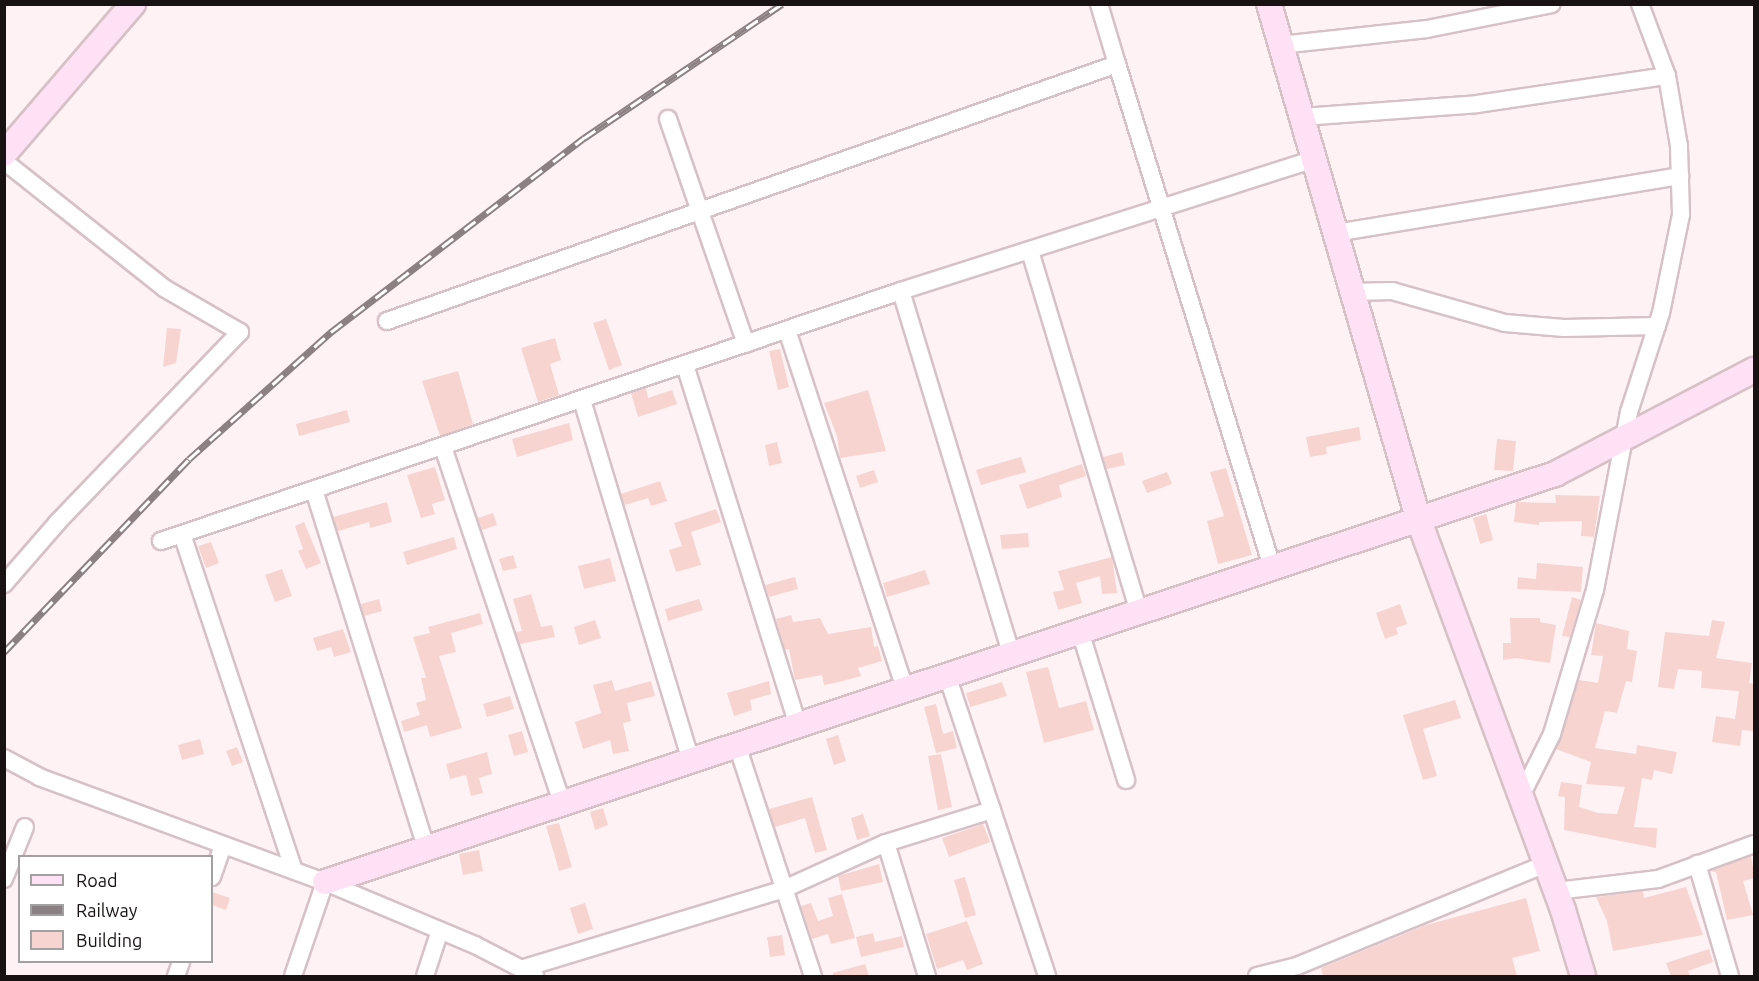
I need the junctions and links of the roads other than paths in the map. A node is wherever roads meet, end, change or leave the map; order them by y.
1 (133, 4) edge
2 (1099, 4) edge
3 (1269, 4) edge
4 (1552, 4) edge
5 (1640, 4) edge
6 (1280, 45) junction
7 (1117, 64) junction
8 (1667, 75) junction
9 (1302, 117) junction
10 (668, 119) dead end
11 (4, 154) edge
12 (1314, 159) junction
13 (4, 161) edge
14 (1680, 176) junction
15 (1165, 209) junction
16 (701, 214) junction
17 (1335, 233) junction
18 (1030, 251) junction
19 (901, 291) junction
20 (1353, 292) junction
21 (387, 321) dead end
22 (1656, 326) junction
23 (787, 330) junction
24 (746, 344) junction
25 (685, 365) junction
26 (1755, 370) edge
27 (582, 400) junction
28 (1624, 437) junction
29 (443, 447) junction
30 (314, 490) junction
31 (1418, 518) junction
32 (182, 534) junction
33 (160, 541) dead end
34 (1272, 567) junction
35 (4, 584) edge
36 (1139, 611) junction
37 (1080, 631) junction
38 (1011, 654) junction
39 (947, 675) junction
40 (905, 689) junction
41 (798, 724) junction
42 (738, 745) junction
43 (4, 758) edge
44 (691, 760) junction
45 (1126, 780) dead end
46 (1521, 796) junction
47 (562, 803) junction
48 (992, 810) junction
49 (25, 827) dead end
50 (886, 843) junction
51 (1755, 844) edge
52 (223, 845) junction
53 (426, 848) junction
54 (1546, 864) junction
55 (1697, 864) junction
56 (294, 870) junction
57 (213, 875) edge
58 (4, 879) edge
59 (325, 882) junction
60 (784, 889) junction
61 (1556, 891) junction
62 (440, 930) junction
63 (1299, 971) edge
64 (528, 973) edge
65 (293, 976) edge
66 (424, 976) edge
67 (813, 976) edge
68 (927, 976) edge
69 (1047, 976) edge
70 (1257, 976) edge
71 (1583, 976) edge
72 (1730, 976) edge

1 - 11 street
2 - 7 street
3 - 6 street
4 - 6 street
5 - 8 street
6 - 9 street
7 - 15 street
7 - 16 street
8 - 9 street
8 - 14 street
9 - 12 street
10 - 16 street
12 - 15 street
12 - 17 street
13 - 35 street
14 - 17 street
14 - 22 street
15 - 18 street
15 - 34 street
16 - 21 street
16 - 24 street
17 - 20 street
18 - 19 street
18 - 36 street
19 - 23 street
19 - 38 street
20 - 22 street
20 - 31 street
22 - 28 street
23 - 24 street
23 - 40 street
24 - 25 street
25 - 27 street
25 - 41 street
26 - 28 street
27 - 29 street
27 - 44 street
28 - 31 street
28 - 46 street
29 - 30 street
29 - 47 street
30 - 32 street
30 - 53 street
31 - 34 street
31 - 46 street
32 - 33 street
32 - 56 street
34 - 36 street
36 - 37 street
37 - 38 street
37 - 45 street
38 - 39 street
39 - 40 street
39 - 48 street
40 - 41 street
41 - 42 street
42 - 44 street
42 - 60 street
43 - 52 street
44 - 47 street
46 - 54 street
47 - 53 street
48 - 50 street
48 - 69 street
49 - 58 street
50 - 60 street
50 - 68 street
51 - 55 street
52 - 56 street
52 - 57 street
53 - 59 street
54 - 61 street
54 - 63 street
55 - 61 street
55 - 72 street
56 - 59 street
59 - 62 street
59 - 65 street
60 - 64 street
60 - 67 street
61 - 71 street
62 - 64 street
62 - 66 street
63 - 70 street

